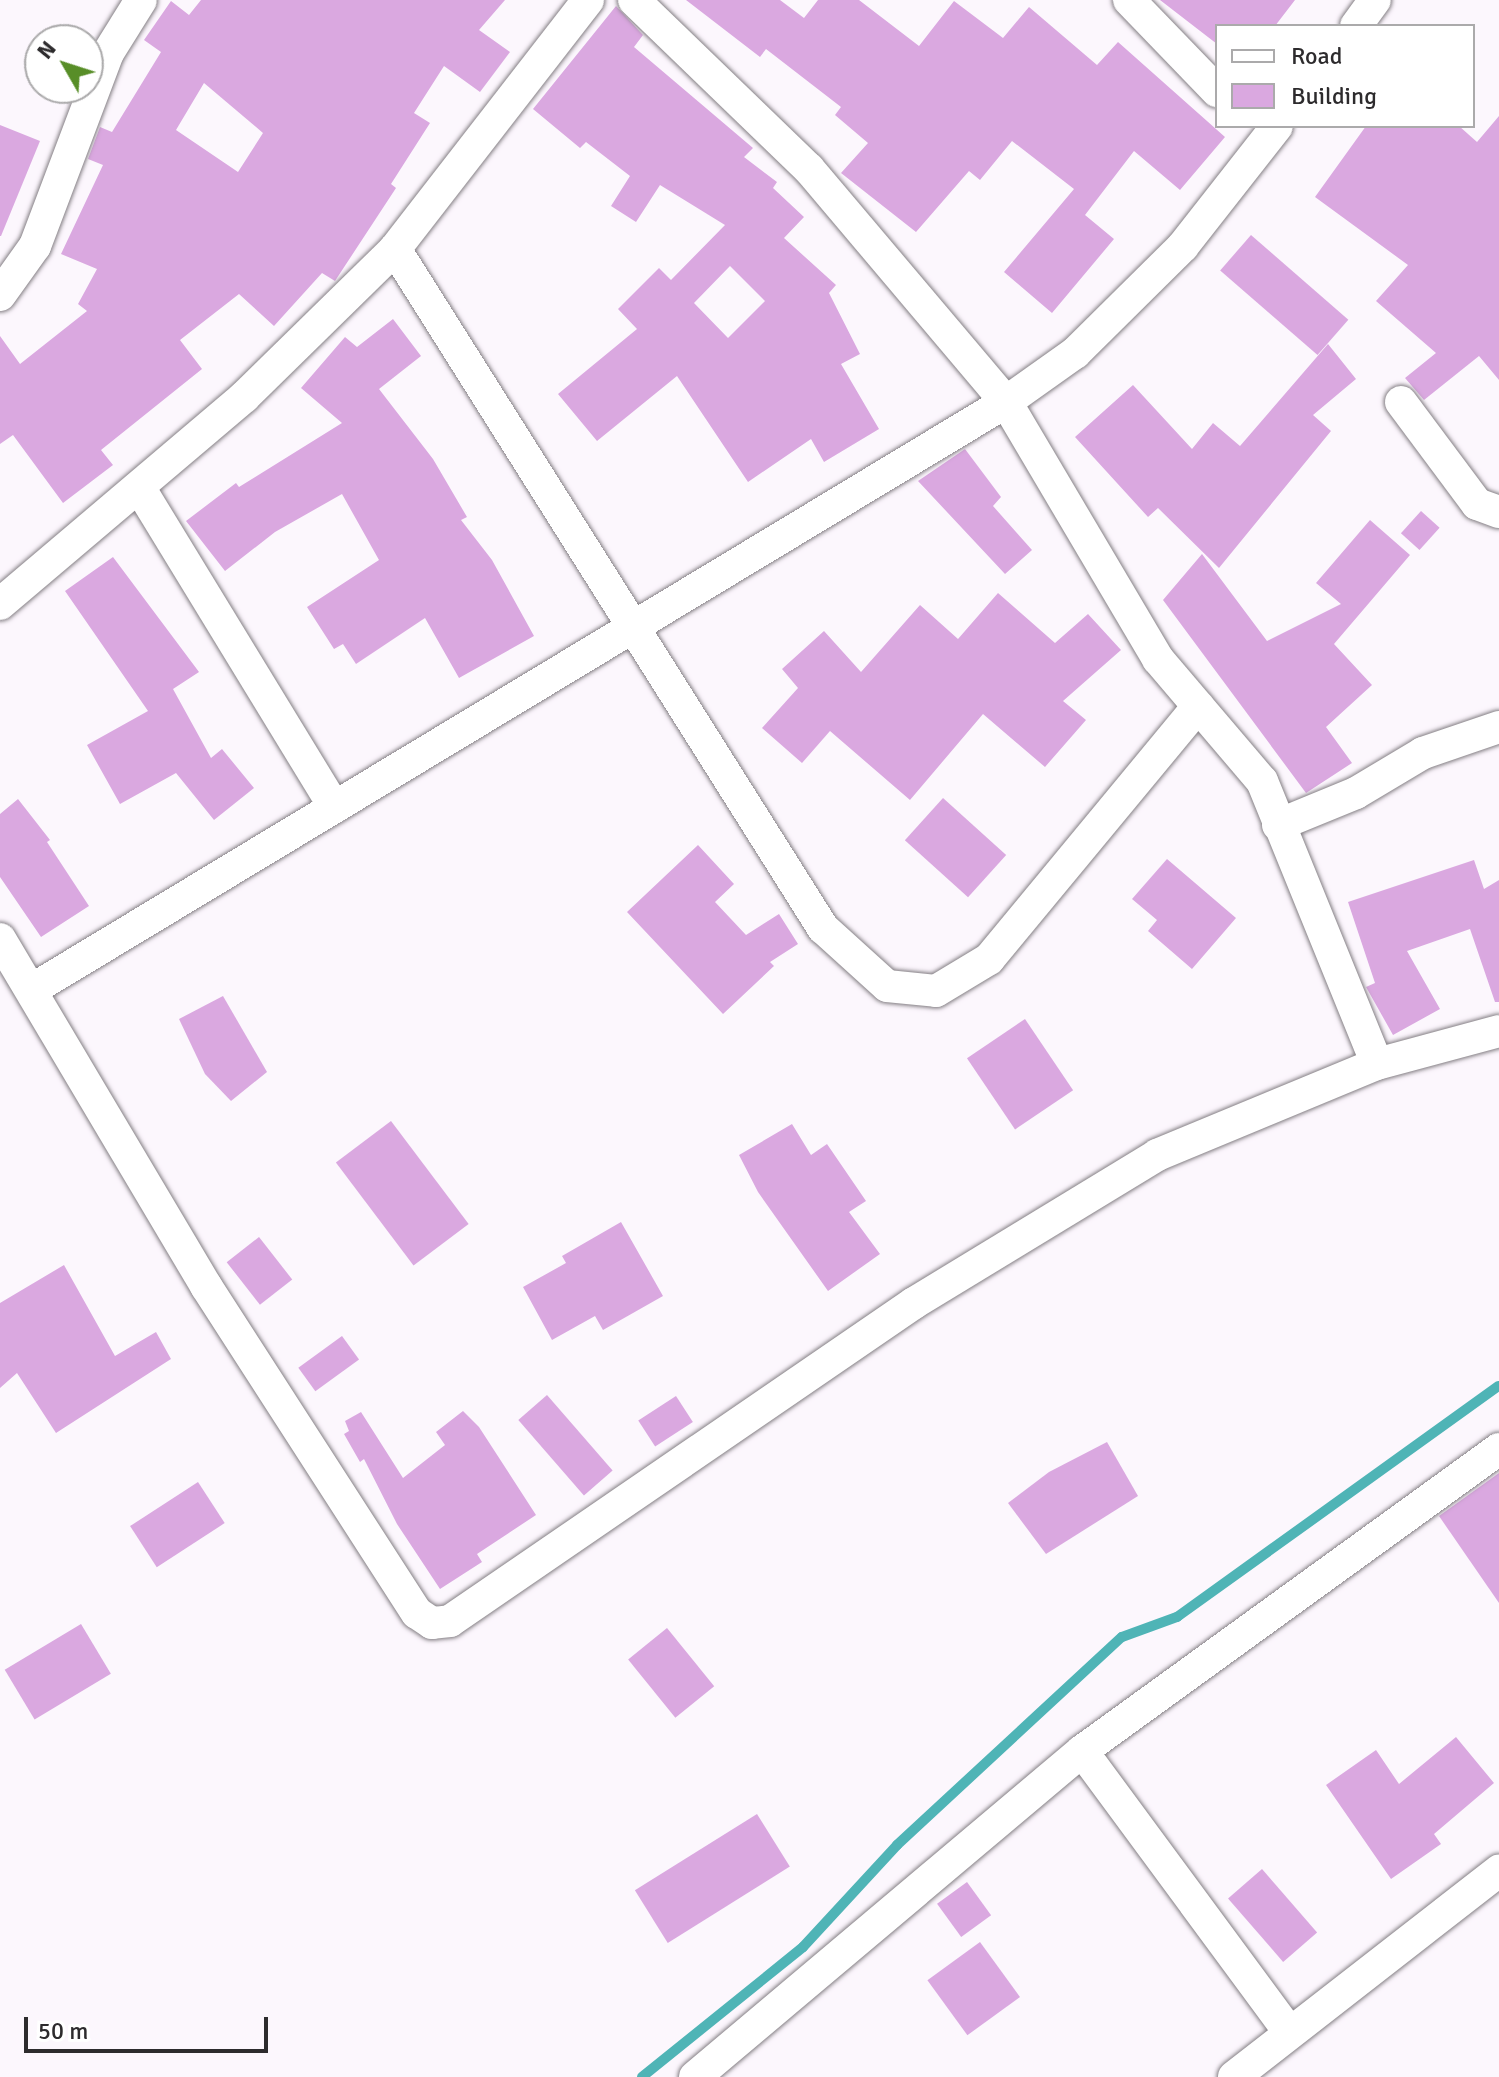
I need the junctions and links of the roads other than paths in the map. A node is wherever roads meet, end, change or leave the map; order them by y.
1 (141, 0) edge
2 (588, 0) edge
3 (634, 0) edge
4 (1129, 0) edge
5 (1375, 0) edge
6 (1357, 24) edge
7 (1215, 89) edge
8 (1265, 131) edge
9 (395, 249) junction
10 (0, 295) edge
11 (1006, 402) junction
12 (1401, 402) dead end
13 (139, 487) junction
14 (1499, 512) edge
15 (0, 604) edge
16 (632, 628) junction
17 (1198, 706) junction
18 (1499, 727) edge
19 (334, 807) junction
20 (1278, 825) junction
21 (0, 939) edge
22 (33, 989) junction
23 (1499, 1031) edge
24 (1377, 1064) junction
25 (1499, 1449) edge
26 (1082, 1751) junction
27 (1499, 1871) edge
28 (1290, 2033) junction
29 (695, 2077) edge
30 (1234, 2077) edge

1 - 10 street
2 - 9 street
3 - 11 street
4 - 7 street
5 - 6 street
8 - 11 street
9 - 13 street
9 - 16 street
11 - 16 street
11 - 17 street
12 - 14 street
13 - 15 street
13 - 19 street
16 - 17 street
16 - 19 street
17 - 20 street
18 - 20 street
19 - 22 street
20 - 24 street
21 - 22 street
22 - 24 street
23 - 24 street
25 - 26 street
26 - 28 street
26 - 29 street
27 - 28 street
28 - 30 street

